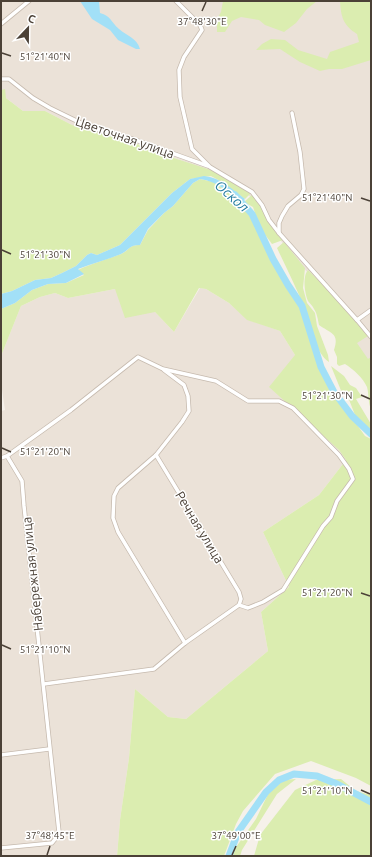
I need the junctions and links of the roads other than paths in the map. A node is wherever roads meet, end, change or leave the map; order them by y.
1 (29, 1) edge
2 (176, 1) edge
3 (1, 24) edge
4 (1, 79) edge
5 (292, 113) dead end
6 (192, 149) junction
7 (187, 158) junction
8 (210, 167) junction
9 (279, 233) junction
10 (371, 310) edge
11 (357, 320) junction
12 (371, 337) edge
13 (163, 369) junction
14 (156, 455) junction
15 (7, 456) junction
16 (1, 458) edge
17 (239, 605) junction
18 (185, 642) junction
19 (44, 684) junction
20 (49, 749) junction
21 (1, 755) edge
22 (1, 848) edge

1 - 3 street
2 - 6 street
4 - 7 street, Цветочная улица
5 - 9 street
6 - 7 street
6 - 8 street
7 - 8 street, Цветочная улица
8 - 9 street
9 - 11 street
10 - 11 street
11 - 12 street
13 - 14 street
13 - 15 street
13 - 17 street
14 - 17 street, Речная улица
14 - 18 street
15 - 16 street
15 - 19 street, Набережная улица
17 - 18 street
18 - 19 street
19 - 20 street, Набережная улица
20 - 21 street
20 - 22 street, Набережная улица

